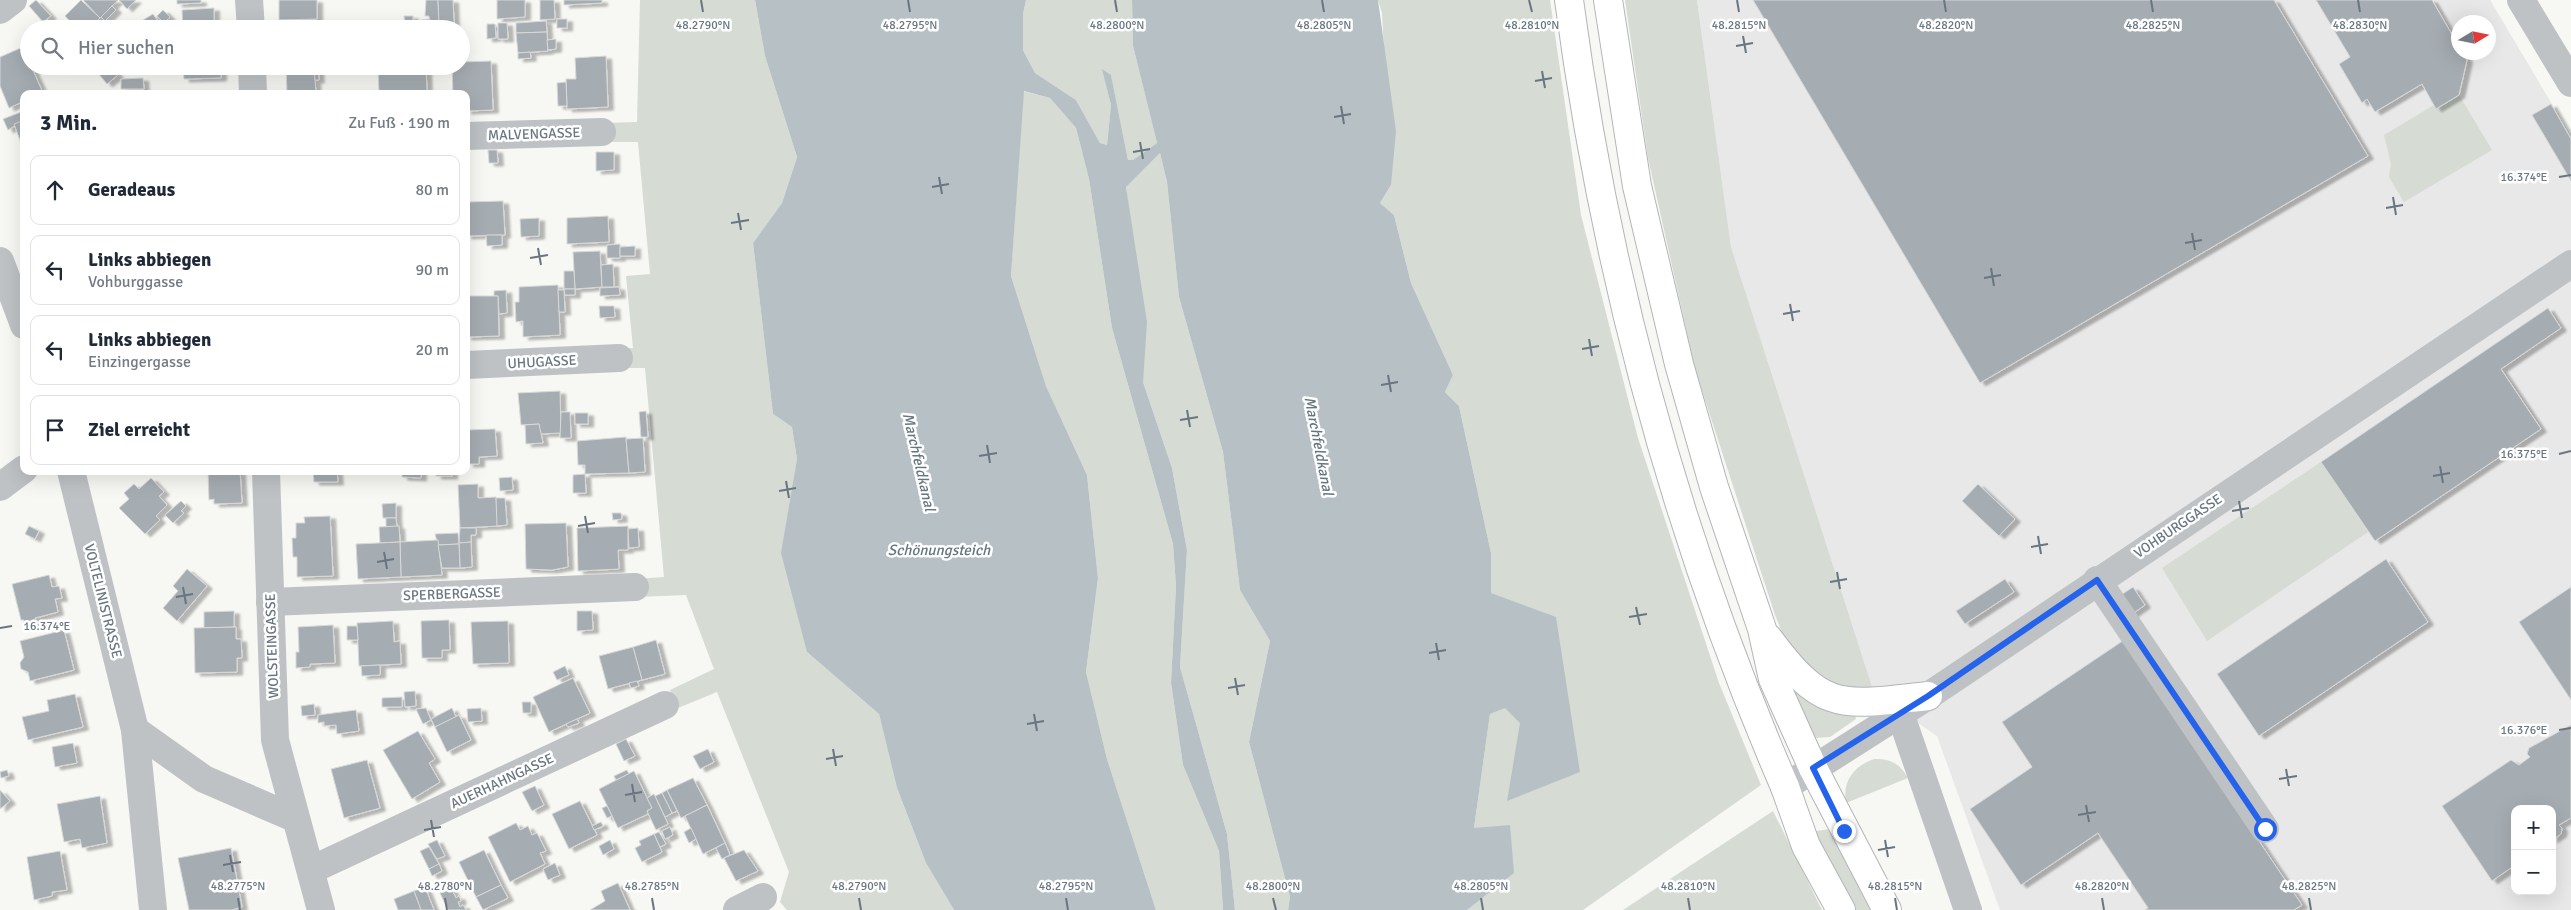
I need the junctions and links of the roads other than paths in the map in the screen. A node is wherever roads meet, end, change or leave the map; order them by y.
1 (13, 0) edge
2 (250, 0) edge
3 (1569, 0) edge
4 (1608, 0) edge
5 (2522, 0) edge
6 (0, 10) edge
7 (251, 20) edge
8 (252, 75) edge
9 (2571, 84) edge
10 (253, 90) edge
11 (602, 132) dead end
12 (470, 136) edge
13 (0, 261) edge
14 (2571, 264) edge
15 (20, 314) edge
16 (619, 358) dead end
17 (470, 365) edge
18 (20, 472) edge
19 (72, 475) edge
20 (266, 475) edge
21 (0, 487) edge
22 (2097, 580) junction
23 (634, 587) dead end
24 (270, 602) junction
25 (1762, 629) junction
26 (1928, 696) junction
27 (665, 705) dead end
28 (1900, 713) junction
29 (135, 730) junction
30 (1813, 768) junction
31 (1784, 787) junction
32 (294, 818) junction
33 (2265, 829) dead end
34 (311, 870) junction
35 (763, 897) dead end
36 (153, 910) edge
37 (320, 910) edge
38 (737, 910) edge
39 (1841, 910) edge
40 (1887, 910) edge
41 (1968, 910) edge

1 - 6 street
2 - 7 street
3 - 31 main road
4 - 25 main road
5 - 9 street
8 - 10 street
11 - 12 street, MALVENGASSE
13 - 15 street
14 - 22 street, VOHBURGGASSE
16 - 17 street, UHUGASSE
18 - 21 street
19 - 29 street, VOLTELINISTRASSE
20 - 24 street, WOLSTEINGASSE
22 - 26 street, VOHBURGGASSE
22 - 33 street
23 - 24 street, SPERBERGASSE
24 - 32 street, WOLSTEINGASSE
25 - 26 main road
25 - 30 main road
26 - 28 street, VOHBURGGASSE
27 - 34 street, AUERHAHNGASSE
28 - 30 street, VOHBURGGASSE
28 - 41 street
29 - 32 street
29 - 36 street, VOLTELINISTRASSE
30 - 31 street, VOHBURGGASSE
30 - 40 main road
31 - 39 main road
32 - 34 street
34 - 37 street
35 - 38 street

